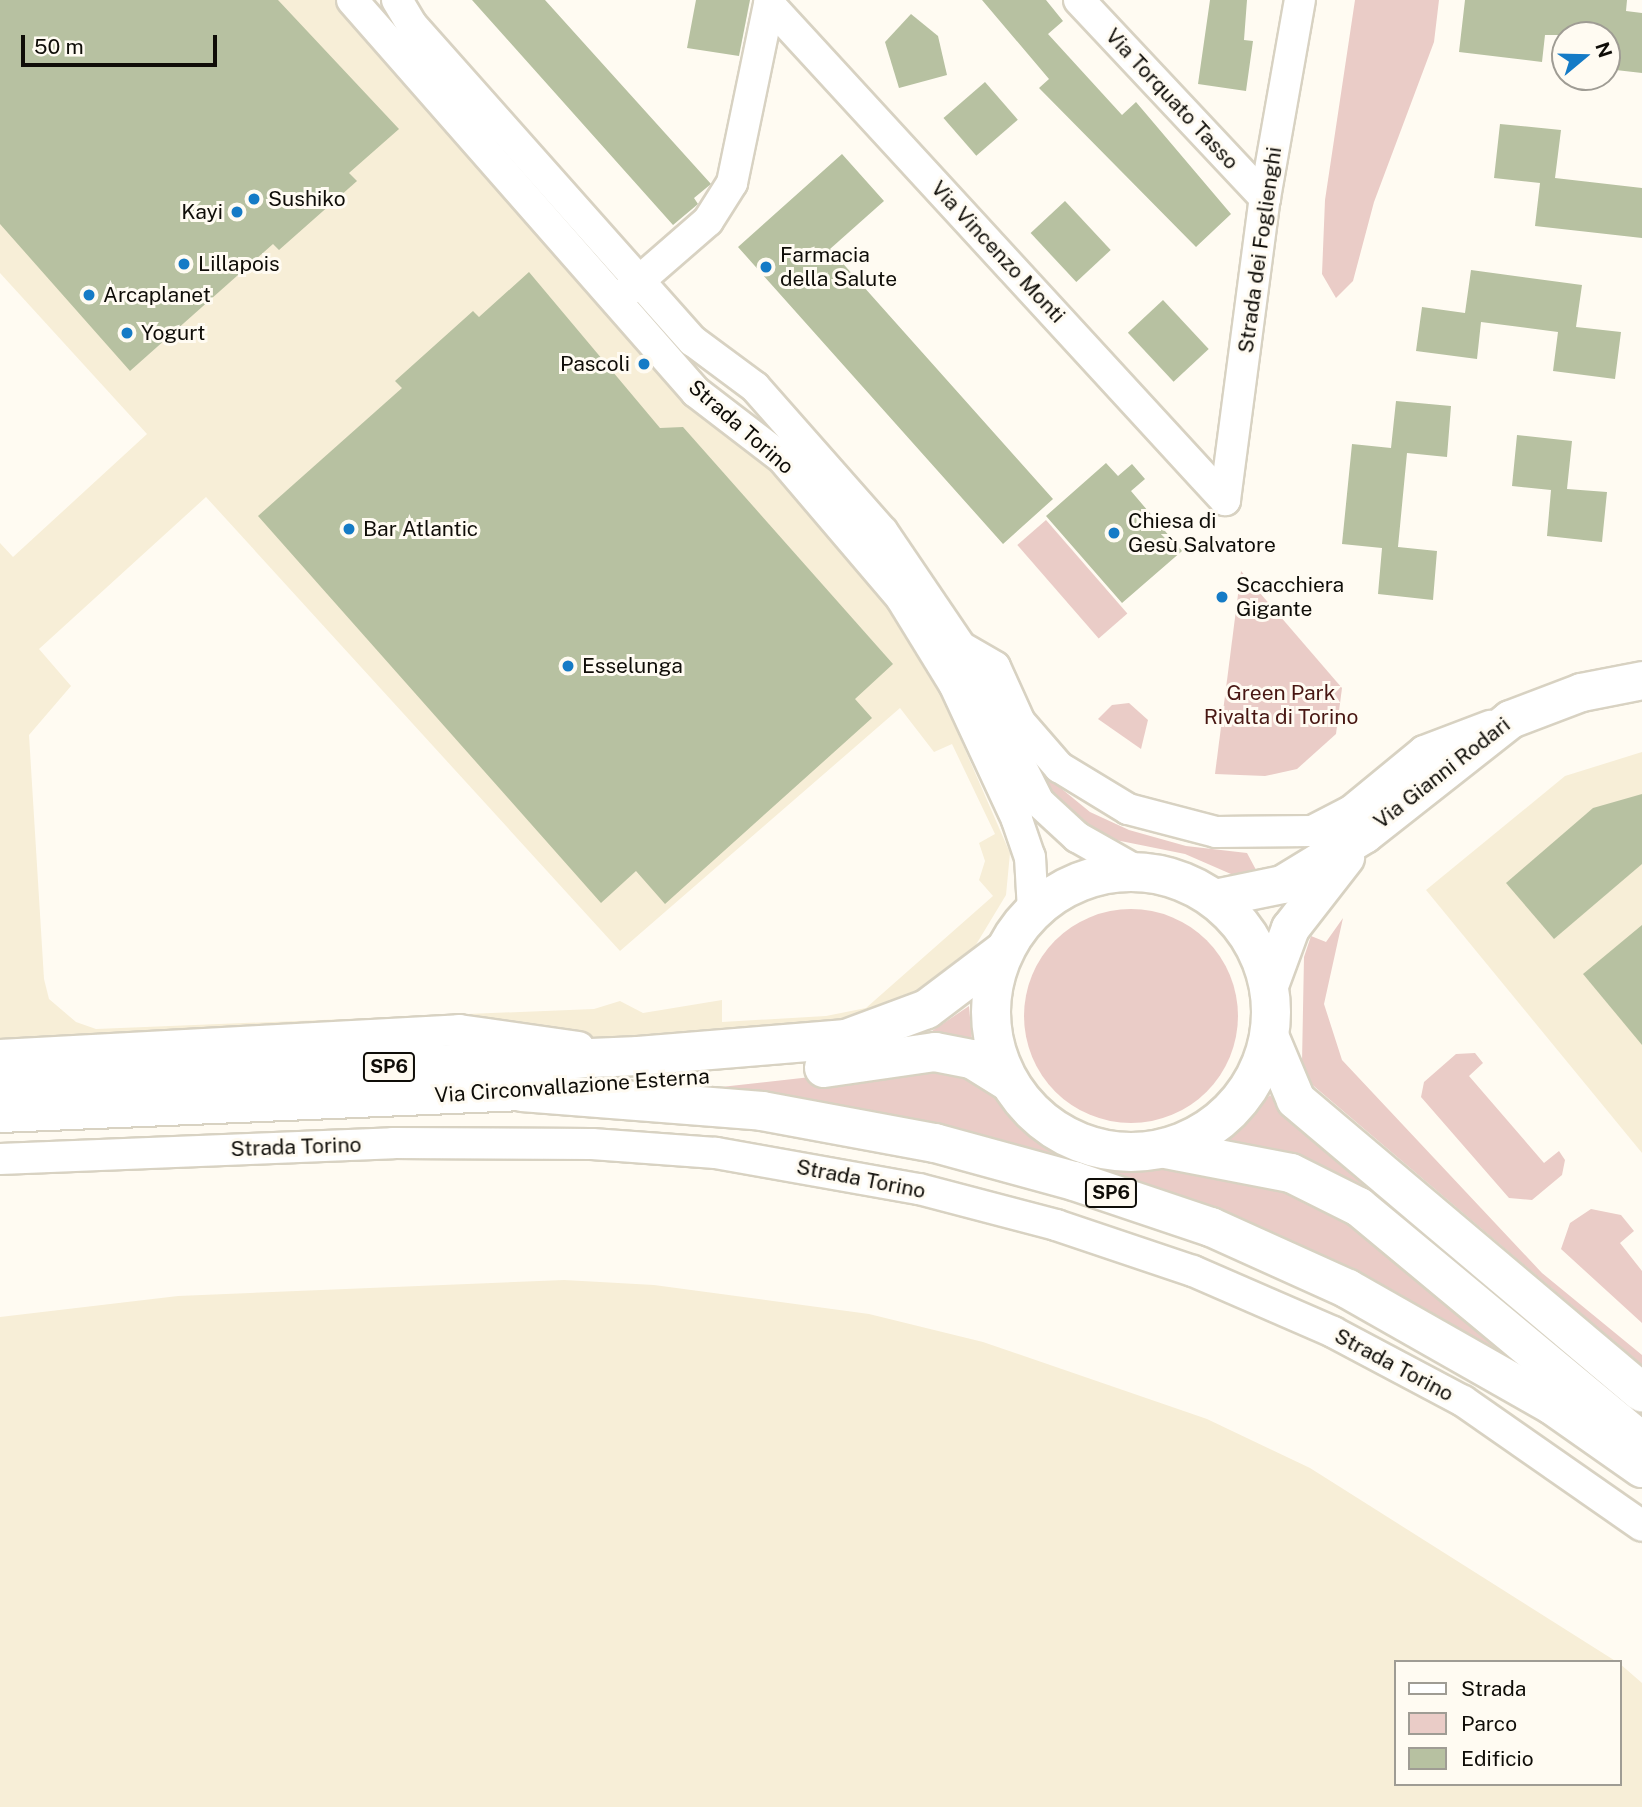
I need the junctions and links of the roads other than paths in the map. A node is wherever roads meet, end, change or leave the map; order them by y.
1 (352, 0) edge
2 (397, 0) edge
3 (1079, 0) edge
4 (1300, 0) edge
5 (769, 2) edge
6 (1265, 198) junction
7 (639, 281) junction
8 (616, 301) junction
9 (1225, 500) joint
10 (961, 648) junction
11 (1642, 680) edge
12 (1510, 719) junction
13 (1364, 834) junction
14 (1138, 871) junction
15 (1214, 898) junction
16 (1033, 911) junction
17 (1005, 950) junction
18 (1269, 985) junction
19 (1270, 1038) junction
20 (0, 1055) edge
21 (638, 1056) junction
22 (1009, 1082) junction
23 (0, 1083) edge
24 (522, 1092) junction
25 (0, 1113) edge
26 (1163, 1149) junction
27 (0, 1159) edge
28 (1642, 1392) edge
29 (1642, 1441) edge
30 (1642, 1468) edge
31 (1642, 1526) edge

1 - 8 street, Strada Torino
2 - 7 street, Strada Torino
3 - 6 street, Via Torquato Tasso
4 - 6 street, Strada dei Foglienghi
5 - 7 street
5 - 9 street, Via Vincenzo Monti
6 - 9 street, Strada dei Foglienghi
7 - 8 street
7 - 10 street, Strada Torino
8 - 16 street, Strada Torino
10 - 12 street
10 - 14 street, Strada Torino
11 - 12 street, Via Gianni Rodari
12 - 13 street, Via Gianni Rodari
13 - 15 street, Via Gianni Rodari
13 - 18 street, Via Gianni Rodari
14 - 15 main road, SP6
14 - 16 main road, SP6
15 - 18 main road, SP6
16 - 17 main road, SP6
17 - 21 main road, Via Circonvallazione Esterna / SP6
17 - 22 main road, SP6
18 - 19 main road, SP6
19 - 26 main road, SP6
19 - 28 main road, SP6
20 - 21 street, Via Circonvallazione Esterna
21 - 23 main road, Via Circonvallazione Esterna / SP6
22 - 24 main road, Via Circonvallazione Esterna / SP6
22 - 26 main road, SP6
24 - 25 main road, Via Circonvallazione Esterna / SP6
24 - 30 main road, SP6
26 - 29 main road, SP6
27 - 31 street, Strada Torino

